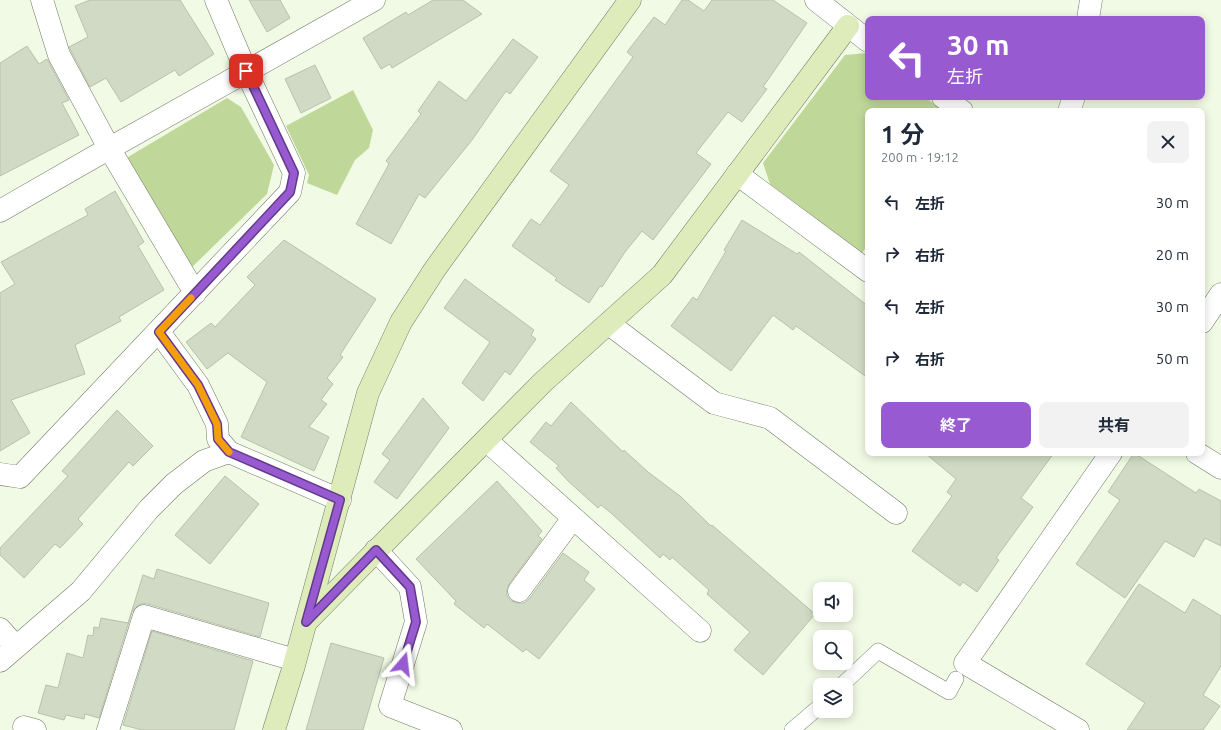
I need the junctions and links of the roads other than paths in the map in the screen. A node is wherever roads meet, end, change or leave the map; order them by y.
1 (42, 0) edge
2 (216, 0) edge
3 (374, 0) edge
4 (630, 0) edge
5 (816, 0) edge
6 (1091, 0) edge
7 (1088, 16) edge
8 (848, 26) junction
9 (865, 39) edge
10 (246, 71) junction
11 (947, 100) edge
12 (958, 108) edge
13 (109, 148) junction
14 (737, 174) junction
15 (0, 211) edge
16 (865, 269) edge
17 (196, 293) junction
18 (1221, 294) edge
19 (1205, 318) edge
20 (609, 324) junction
21 (159, 332) junction
22 (486, 440) junction
23 (229, 452) junction
24 (1109, 456) edge
25 (1202, 456) edge
26 (1221, 468) edge
27 (0, 474) edge
28 (340, 500) junction
29 (896, 513) dead end
30 (573, 518) junction
31 (376, 550) junction
32 (519, 591) dead end
33 (306, 622) junction
34 (0, 630) edge
35 (700, 631) dead end
36 (8, 654) edge
37 (278, 655) junction
38 (961, 671) junction
39 (849, 678) edge
40 (813, 712) edge
41 (108, 730) edge
42 (274, 730) edge
43 (451, 730) edge
44 (792, 730) edge
45 (1078, 730) edge

1 - 13 street
2 - 10 street
3 - 10 street
4 - 28 street
5 - 8 street
6 - 7 street
8 - 9 street
8 - 14 street
10 - 13 street
10 - 17 street
11 - 12 street
13 - 15 street
13 - 17 street
14 - 16 street
14 - 20 street
17 - 21 street
18 - 19 street
20 - 22 street
20 - 29 street
21 - 23 street
21 - 27 street
22 - 30 street
22 - 31 street
23 - 28 street
23 - 36 street
24 - 38 street
25 - 26 street
28 - 33 street
30 - 32 street
30 - 35 street
31 - 33 street
31 - 43 street
33 - 37 street
34 - 36 street
37 - 41 street
37 - 42 street
38 - 39 lane
38 - 45 street
40 - 44 lane

